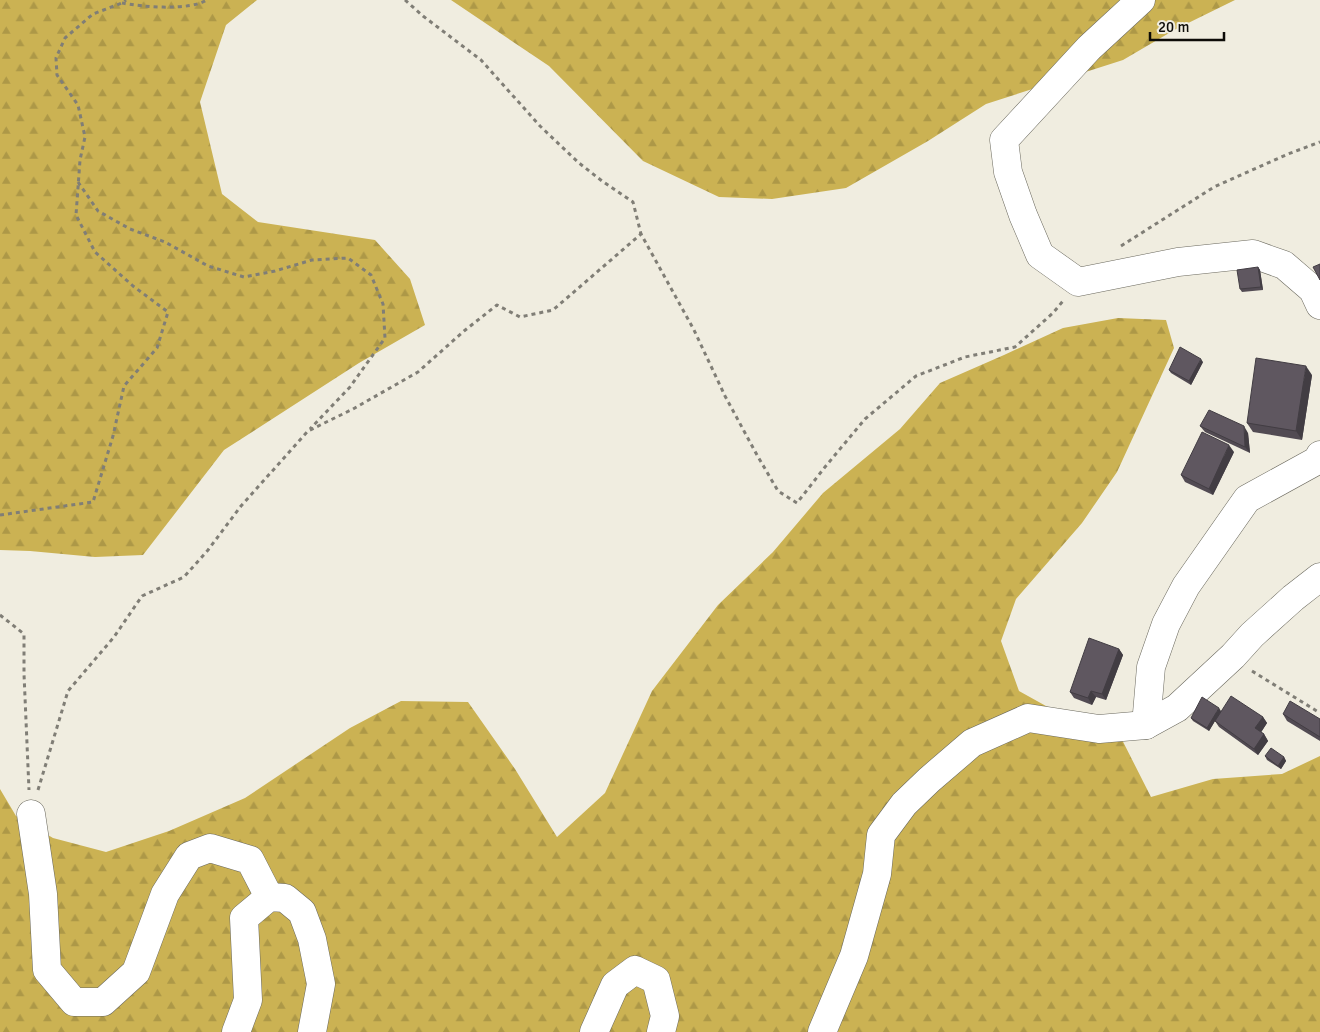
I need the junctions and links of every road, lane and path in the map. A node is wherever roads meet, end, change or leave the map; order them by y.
1 (126, 0) edge
2 (207, 0) edge
3 (405, 0) edge
4 (1142, 0) edge
5 (122, 3) junction
6 (1320, 142) edge
7 (78, 182) junction
8 (640, 234) junction
9 (1116, 249) dead end
10 (1078, 282) junction
11 (1320, 305) edge
12 (308, 431) junction
13 (1320, 455) edge
14 (0, 515) edge
15 (1320, 577) edge
16 (0, 615) edge
17 (1233, 656) junction
18 (1320, 713) edge
19 (1146, 725) junction
20 (31, 814) junction
21 (269, 897) junction
22 (236, 1032) edge
23 (312, 1032) edge
24 (594, 1032) edge
25 (661, 1032) edge
26 (822, 1032) edge

1 - 5 path
2 - 5 path
3 - 8 path
4 - 10 street
5 - 7 path
6 - 9 path
7 - 12 path
7 - 14 path
8 - 10 path
8 - 12 path
10 - 11 street
12 - 20 path
13 - 19 street
15 - 17 street
16 - 20 path
17 - 18 path
17 - 19 street
19 - 26 street
20 - 21 street
21 - 22 street
21 - 23 street
24 - 25 street

